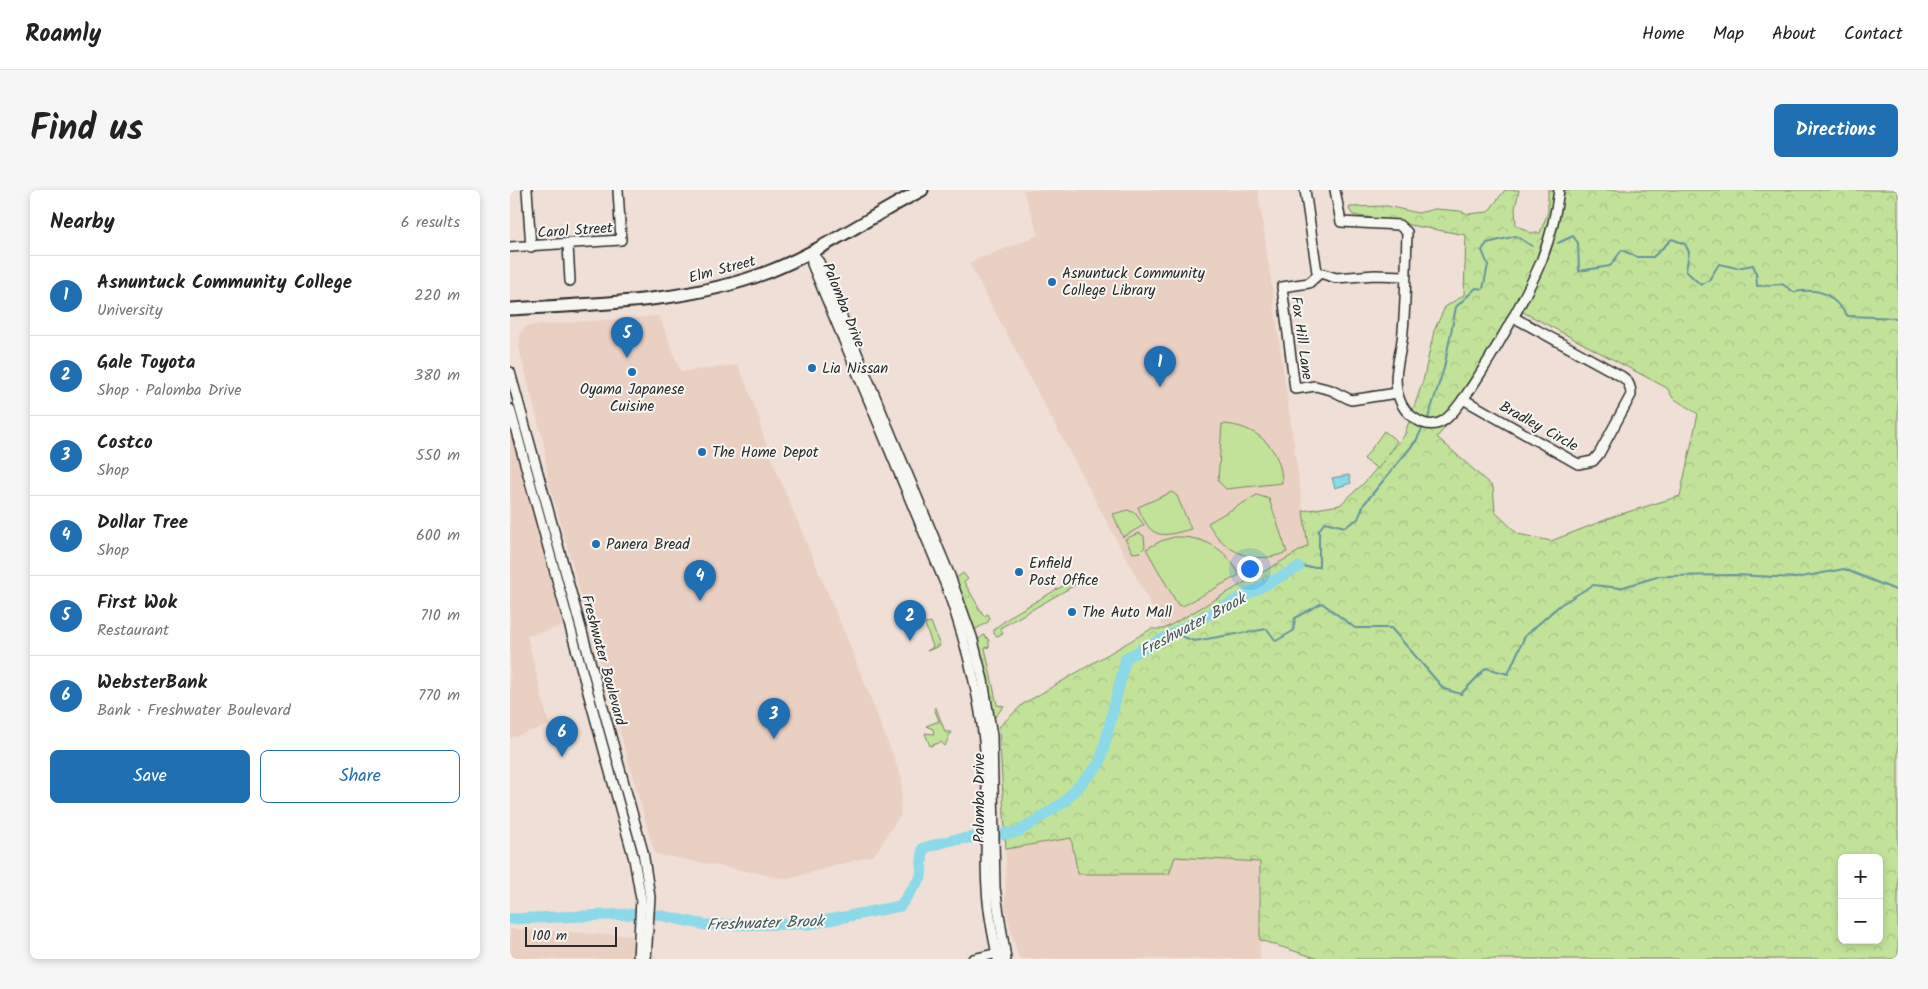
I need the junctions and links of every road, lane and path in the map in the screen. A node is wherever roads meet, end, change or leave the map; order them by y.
1 (527, 190) edge
2 (618, 190) edge
3 (1305, 190) edge
4 (1335, 190) edge
5 (1559, 190) edge
6 (919, 191) edge
7 (568, 245) junction
8 (531, 247) junction
9 (510, 248) edge
10 (811, 252) junction
11 (1320, 274) junction
12 (1405, 276) junction
13 (570, 282) dead end
14 (510, 309) edge
15 (1513, 317) junction
16 (510, 372) edge
17 (1397, 393) junction
18 (1462, 399) junction
19 (510, 409) edge
20 (924, 515) junction
21 (919, 524) junction
22 (577, 614) junction
23 (566, 616) junction
24 (968, 638) junction
25 (626, 788) junction
26 (616, 791) junction
27 (1001, 956) edge
28 (638, 959) edge
29 (646, 959) edge
30 (973, 959) edge

1 - 8 street
2 - 7 street, Carol Street
3 - 11 street
4 - 12 street
5 - 15 street
6 - 10 main road, Elm Street
7 - 8 street, Carol Street
7 - 13 street
8 - 9 street, Carol Street
10 - 14 main road, Elm Street
10 - 20 street, Palomba Drive
10 - 21 street, Palomba Drive
11 - 12 street
11 - 17 street, Fox Hill Lane
12 - 17 street
15 - 18 street
15 - 18 street, Bradley Circle
16 - 22 street, Freshwater Boulevard
17 - 18 street
19 - 23 street, Freshwater Boulevard
20 - 21 street
20 - 24 street, Palomba Drive
21 - 24 street, Palomba Drive
22 - 23 street
22 - 25 street, Freshwater Boulevard
23 - 26 street, Freshwater Boulevard
24 - 27 street, Palomba Drive
25 - 26 street
25 - 29 street, Freshwater Boulevard
26 - 28 street, Freshwater Boulevard
27 - 30 street

